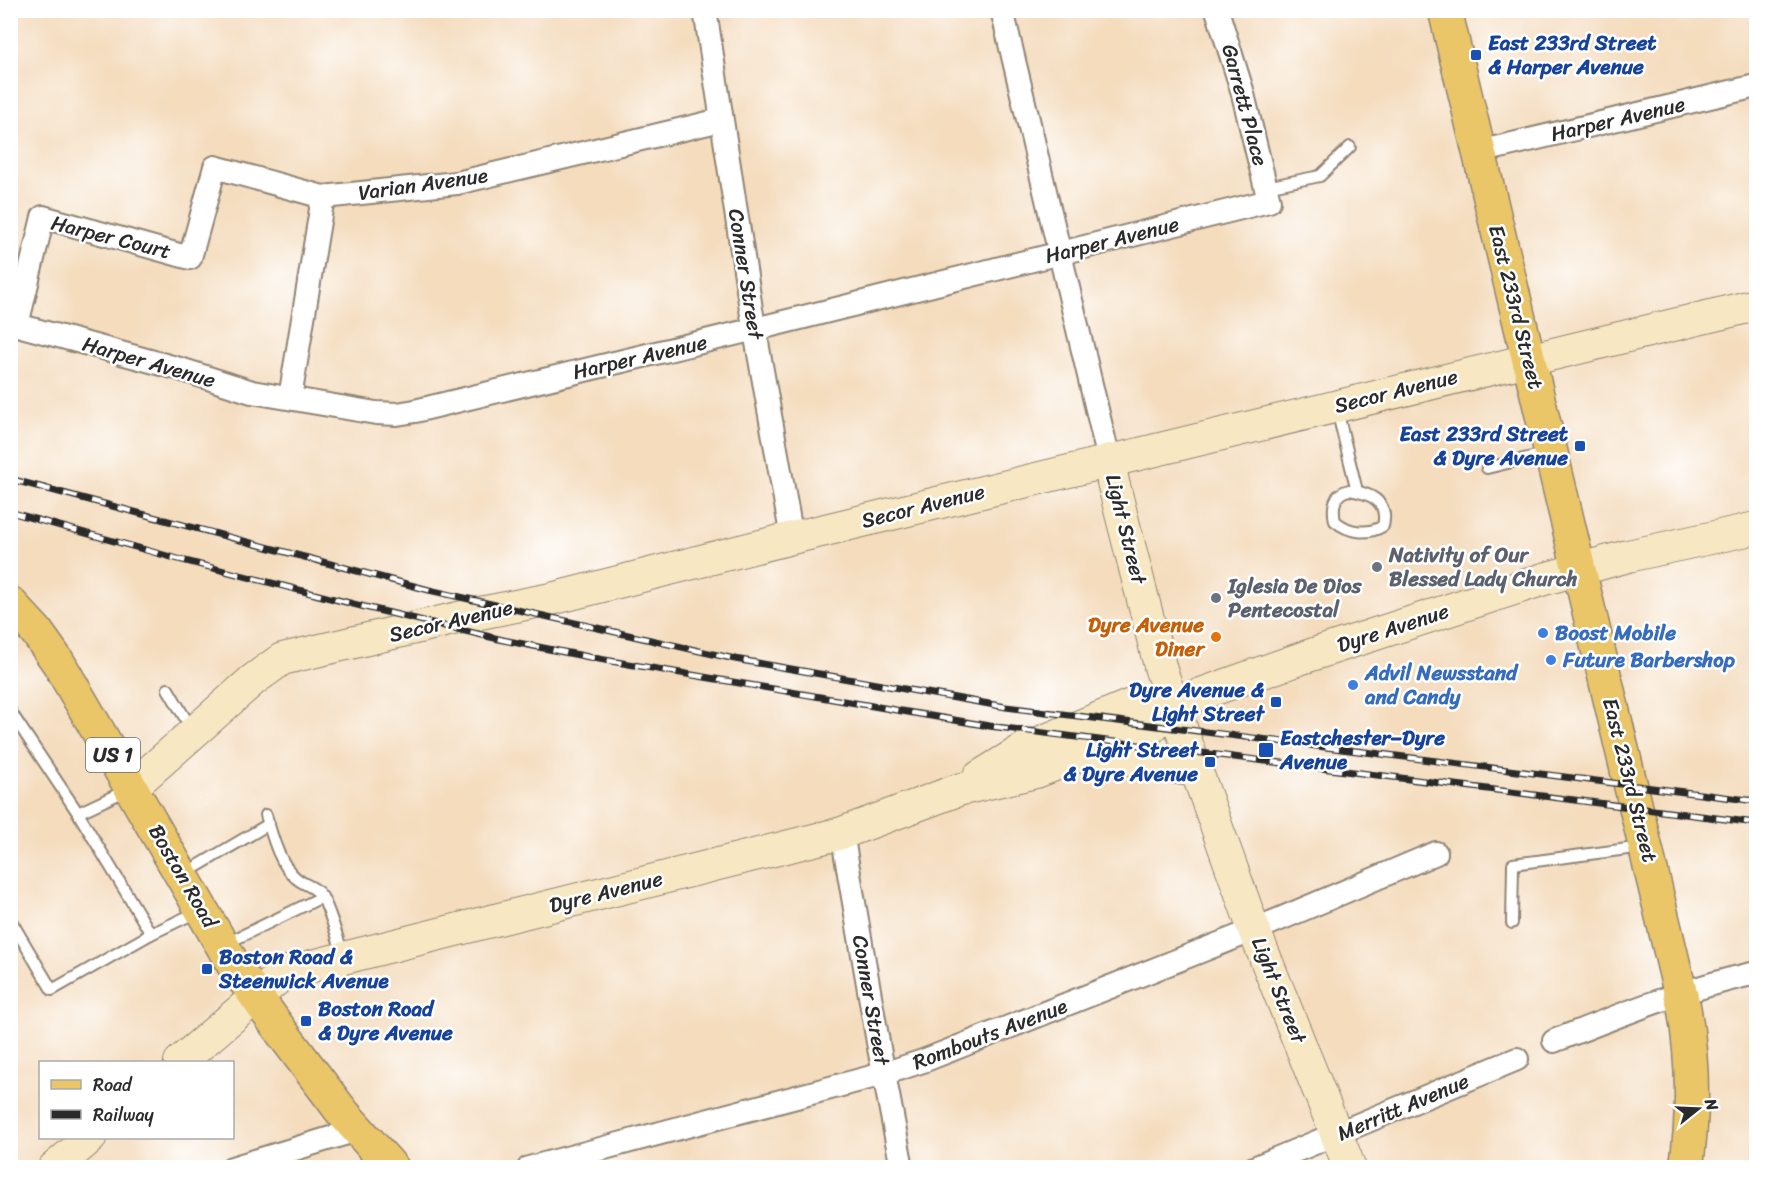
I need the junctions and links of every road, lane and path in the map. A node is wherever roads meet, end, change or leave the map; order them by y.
1 (705, 10) edge
2 (1002, 10) edge
3 (1217, 10) edge
4 (1445, 10) edge
5 (1756, 86) edge
6 (721, 120) junction
7 (1350, 147) dead end
8 (1479, 152) junction
9 (1268, 194) junction
10 (322, 197) junction
11 (1060, 253) junction
12 (1756, 305) edge
13 (14, 324) edge
14 (755, 330) junction
15 (1529, 359) junction
16 (290, 398) junction
17 (1336, 406) junction
18 (1551, 452) junction
19 (1109, 460) junction
20 (1487, 468) dead end
21 (1357, 491) junction
22 (1756, 528) edge
23 (792, 537) junction
24 (1579, 569) junction
25 (10, 603) edge
26 (168, 690) dead end
27 (1173, 704) junction
28 (10, 711) edge
29 (194, 733) junction
30 (1080, 755) junction
31 (1196, 771) junction
32 (132, 788) junction
33 (958, 790) junction
34 (78, 813) junction
35 (842, 833) junction
36 (1646, 846) junction
37 (1436, 853) dead end
38 (183, 875) junction
39 (322, 897) junction
40 (203, 910) junction
41 (10, 919) edge
42 (1512, 923) dead end
43 (1254, 930) junction
44 (151, 934) junction
45 (223, 945) junction
46 (344, 958) junction
47 (1756, 973) edge
48 (1681, 993) junction
49 (258, 996) junction
50 (1554, 1041) dead end
51 (1517, 1059) dead end
52 (181, 1061) edge
53 (883, 1074) junction
54 (357, 1130) junction
55 (1337, 1134) junction
56 (88, 1139) edge
57 (54, 1167) edge
58 (232, 1167) edge
59 (392, 1167) edge
60 (529, 1167) edge
61 (902, 1167) edge
62 (1254, 1167) edge
63 (1350, 1167) edge
64 (1686, 1167) edge

1 - 6 street, Conner Street
2 - 11 street, Light Street
3 - 9 street, Garrett Place
4 - 8 main road, East 233rd Street
5 - 8 street, Harper Avenue
6 - 10 street, Varian Avenue
6 - 14 street, Conner Street
7 - 9 lane
8 - 15 main road, East 233rd Street
9 - 11 street, Harper Avenue
10 - 13 street, Harper Court
10 - 16 street
11 - 14 street, Harper Avenue
11 - 19 street, Light Street
12 - 15 street, Secor Avenue
13 - 16 street, Harper Avenue
14 - 16 street, Harper Avenue
14 - 23 street, Conner Street
15 - 17 street, Secor Avenue
15 - 18 main road, East 233rd Street
17 - 19 street, Secor Avenue
17 - 21 lane
18 - 20 lane
18 - 24 main road, East 233rd Street
19 - 23 street, Secor Avenue
19 - 27 street, Light Street
21 - 21 lane
22 - 24 street, Dyre Avenue
23 - 29 street, Secor Avenue
24 - 27 street, Dyre Avenue
24 - 36 main road, East 233rd Street
25 - 32 main road, Boston Road / US 1
26 - 29 lane
27 - 30 street, Dyre Avenue
27 - 31 street, Light Street
27 - 33 street, Dyre Avenue
28 - 34 lane
29 - 32 street, Secor Avenue
30 - 31 street
30 - 33 street, Dyre Avenue
31 - 43 street, Light Street
32 - 34 lane
32 - 38 main road, Boston Road / US 1
33 - 35 street, Dyre Avenue
34 - 44 lane
35 - 46 street, Dyre Avenue
35 - 53 street, Conner Street
36 - 42 lane
36 - 48 main road, East 233rd Street
37 - 43 street, Rombouts Avenue
38 - 39 lane
38 - 40 main road, Boston Road / US 1
39 - 45 lane
39 - 46 lane
40 - 44 lane
40 - 45 main road, Boston Road / US 1
41 - 44 lane
43 - 53 street, Rombouts Avenue
43 - 55 street, Light Street
45 - 49 main road, Boston Road / US 1
46 - 49 street, Dyre Avenue
47 - 48 street
48 - 50 street
48 - 64 main road, East 233rd Street
49 - 52 street, Dyre Avenue
49 - 54 main road, Boston Road / US 1
51 - 55 street, Merritt Avenue
53 - 60 street, Rombouts Avenue
53 - 61 street, Conner Street
54 - 58 street
54 - 59 main road, Boston Road / US 1
55 - 62 street, Merritt Avenue
55 - 63 street, Light Street
56 - 57 street

